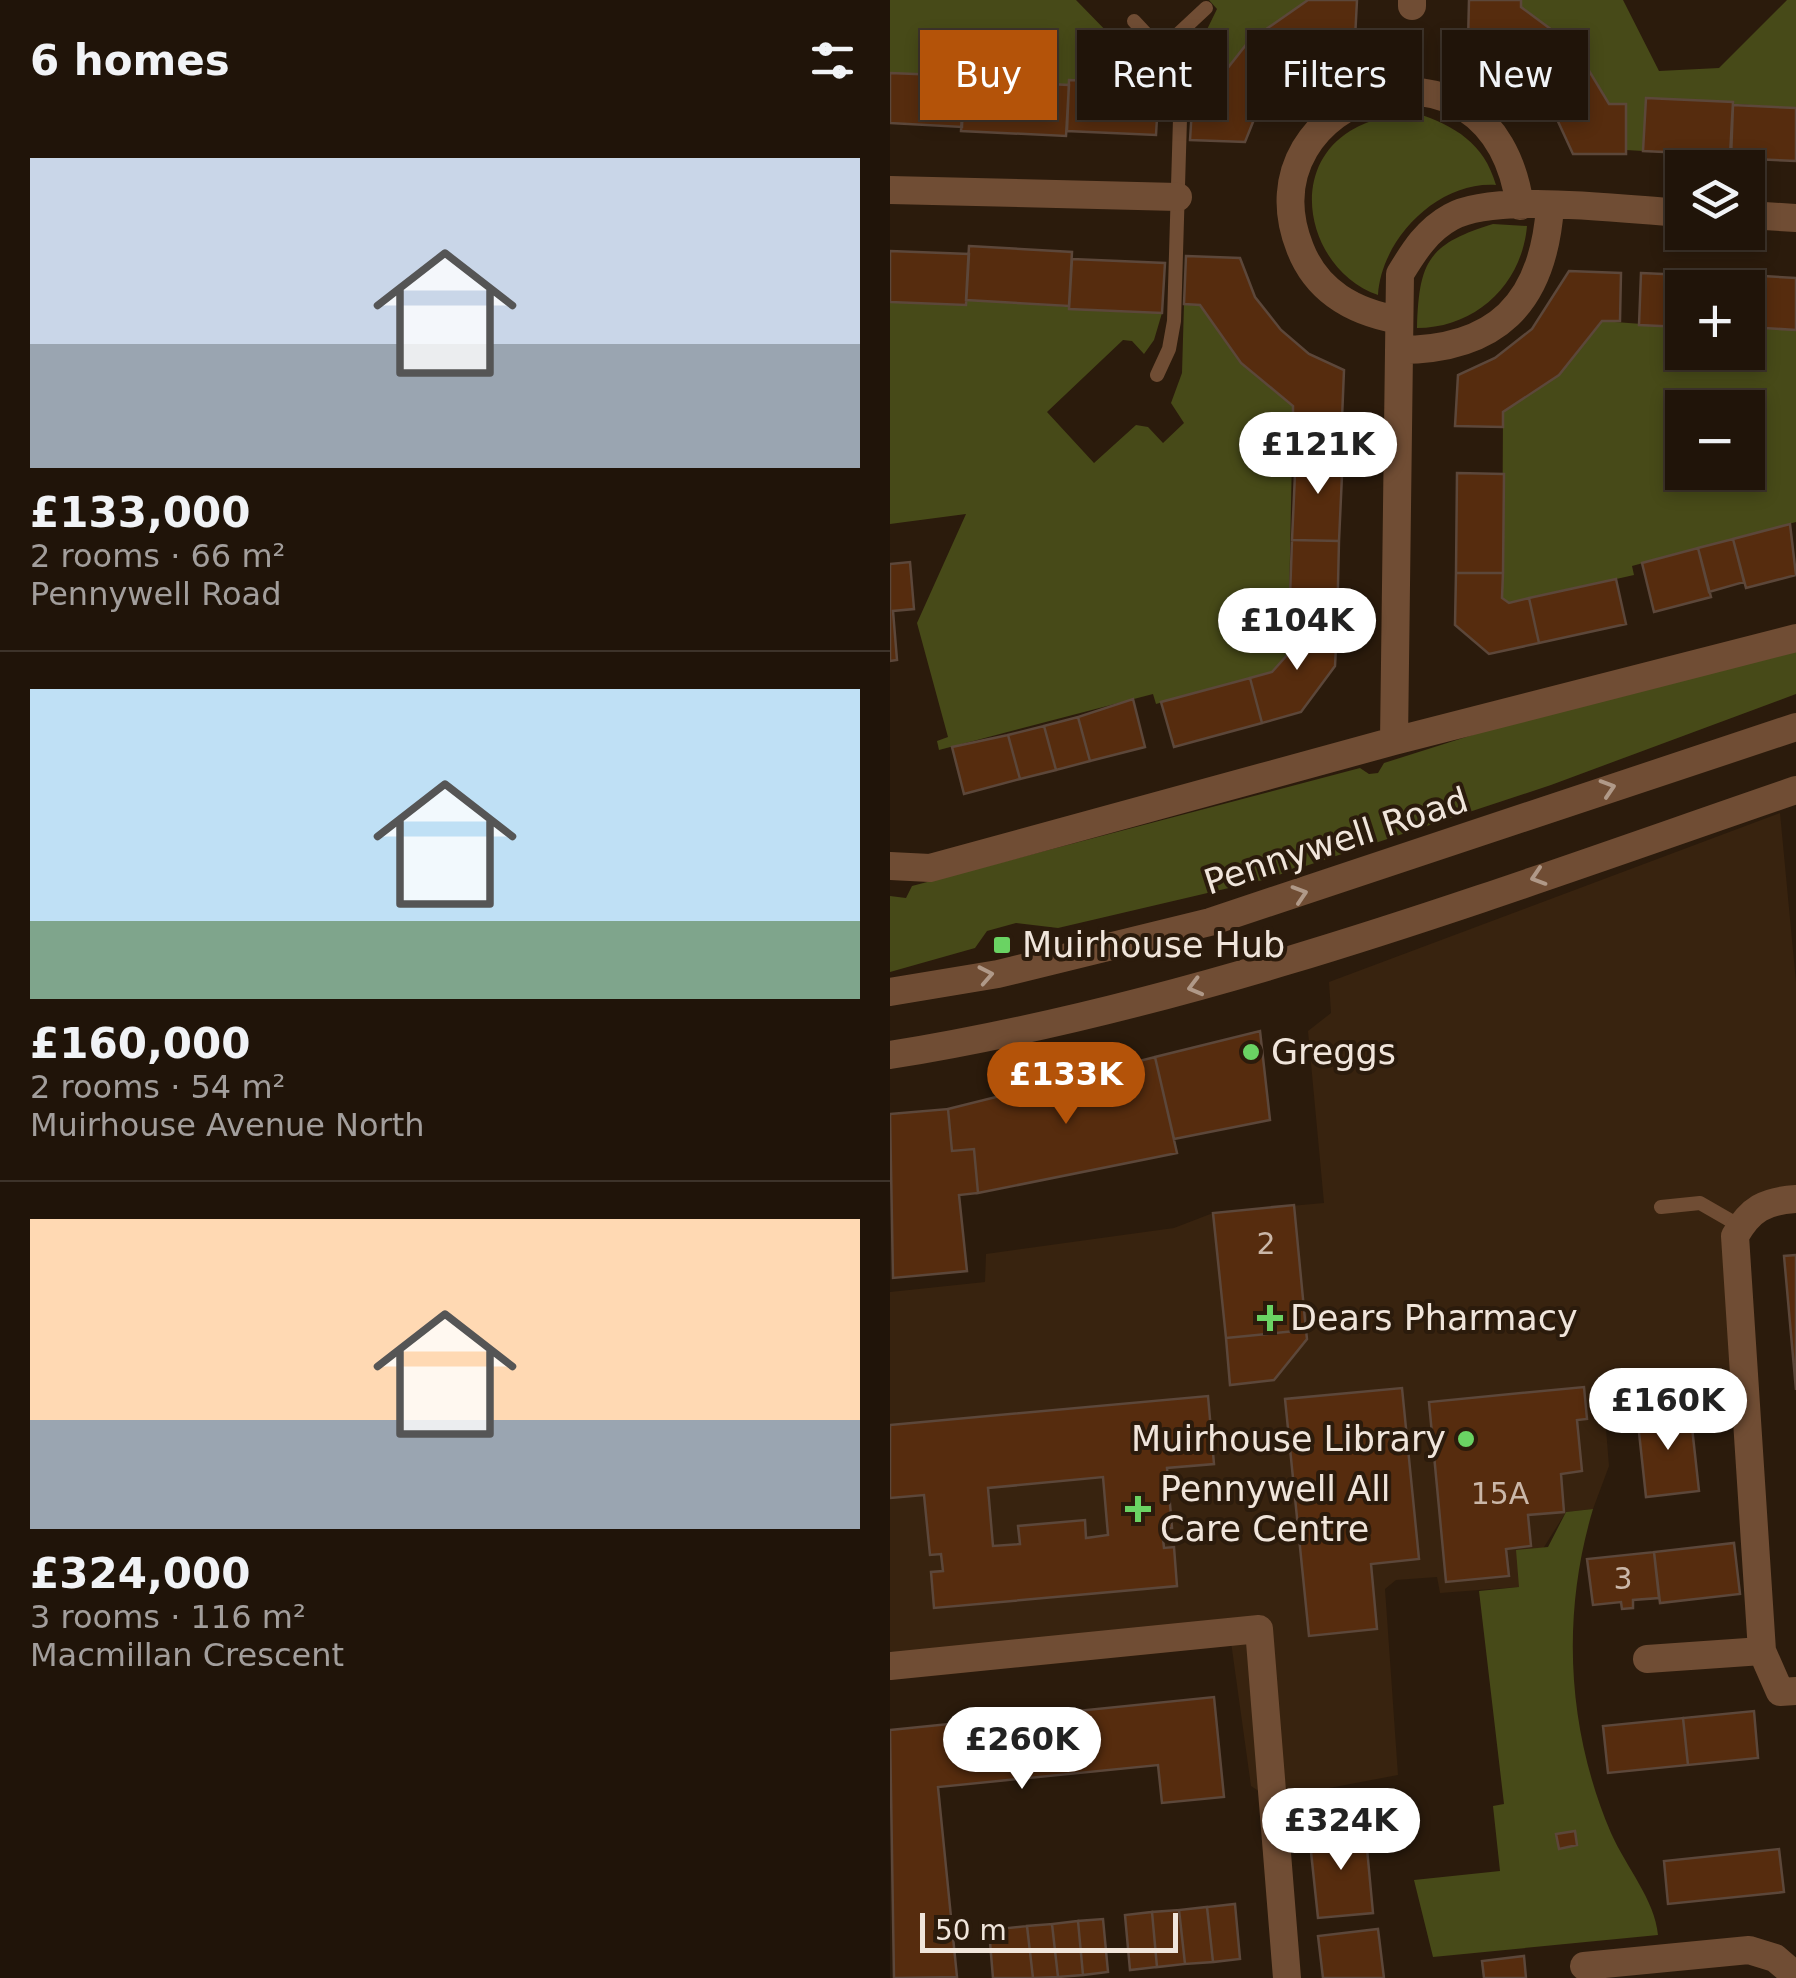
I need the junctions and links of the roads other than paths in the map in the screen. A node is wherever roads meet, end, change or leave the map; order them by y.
1 (1206, 8) dead end
2 (1134, 21) dead end
3 (1143, 30) edge
4 (1183, 30) edge
5 (1180, 120) edge
6 (890, 190) edge
7 (1178, 197) junction
8 (1520, 206) junction
9 (1550, 207) junction
10 (1665, 212) edge
11 (1765, 217) edge
12 (1796, 218) edge
13 (1399, 320) junction
14 (1398, 350) junction
15 (1158, 375) dead end
16 (1796, 638) edge
17 (1796, 727) edge
18 (1394, 741) junction
19 (1796, 790) edge
20 (890, 866) edge
21 (890, 992) edge
22 (890, 1055) edge
23 (1796, 1199) edge
24 (1661, 1207) dead end
25 (1740, 1226) junction
26 (1762, 1652) junction
27 (1647, 1659) dead end
28 (890, 1666) edge
29 (1796, 1691) edge
30 (1584, 1966) dead end
31 (1796, 1976) edge
32 (1286, 1978) edge

1 - 4 lane
2 - 3 lane
5 - 7 lane
6 - 7 street
7 - 15 lane
8 - 9 street
8 - 13 street
8 - 13 street
9 - 10 street
9 - 14 street
11 - 12 street
13 - 14 street
14 - 18 street
16 - 18 street
21 -> 17 street, Pennywell Road
18 - 20 street
19 -> 22 street
23 - 25 street
24 - 25 lane
25 - 26 street
26 - 27 street
26 - 29 street
28 - 32 street
30 - 31 street

